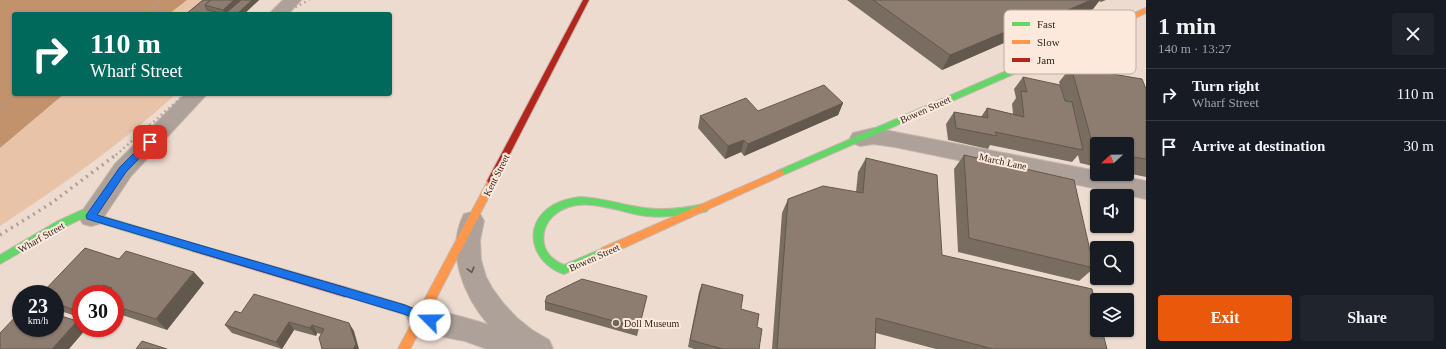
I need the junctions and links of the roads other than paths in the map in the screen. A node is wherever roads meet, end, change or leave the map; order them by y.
1 (293, 0) edge
2 (586, 0) edge
3 (1146, 10) edge
4 (280, 12) edge
5 (1136, 14) edge
6 (1004, 74) edge
7 (195, 96) edge
8 (860, 138) junction
9 (1146, 190) edge
10 (704, 208) junction
11 (86, 215) junction
12 (474, 218) junction
13 (0, 260) edge
14 (420, 317) junction
15 (404, 349) edge
16 (529, 349) edge
17 (539, 349) edge

1 - 4 street
2 - 12 street, Kent Street
3 - 5 street, Bowen Street
6 - 8 street, Bowen Street
7 - 11 street, Wharf Street
8 - 9 street, March Lane
8 - 10 street, Bowen Street
10 - 10 street, Bowen Street
11 - 13 street, Wharf Street
11 - 14 street
12 - 14 street, Kent Street
12 -> 17 street
14 - 15 street, Kent Street
14 - 16 street

